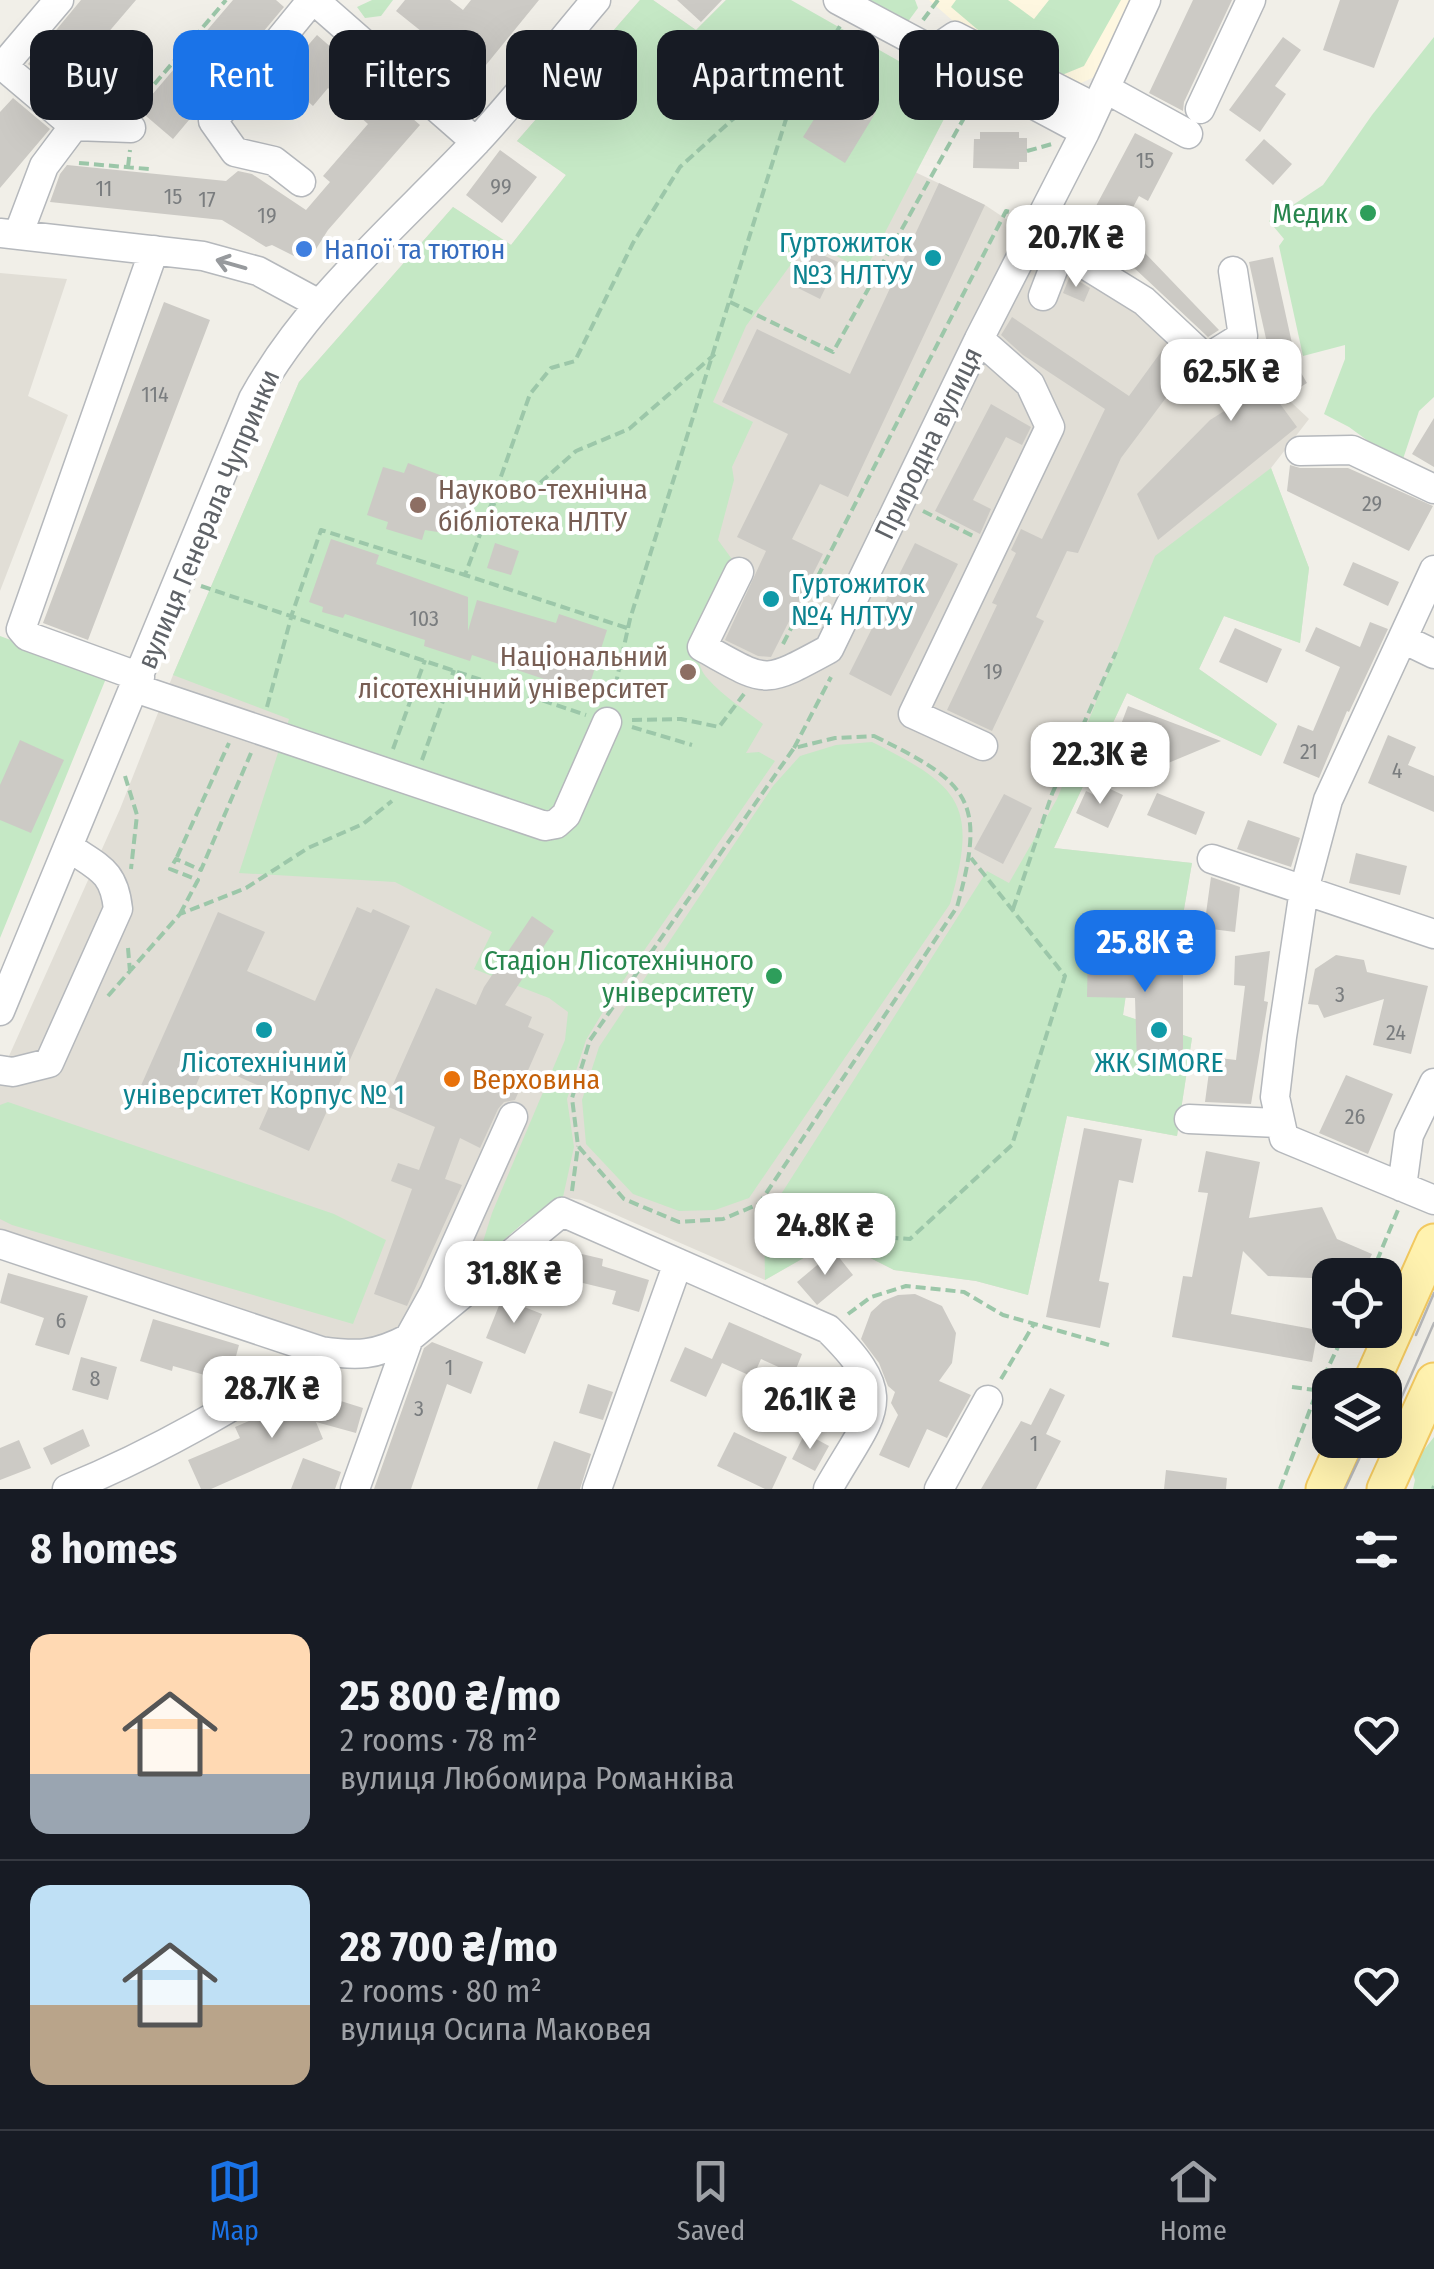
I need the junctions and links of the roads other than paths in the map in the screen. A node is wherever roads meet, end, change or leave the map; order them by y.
1 (59, 0) edge
2 (313, 0) edge
3 (596, 0) edge
4 (1146, 0) edge
5 (1250, 0) edge
6 (841, 9) edge
7 (1096, 110) junction
8 (74, 126) junction
9 (131, 128) road end
10 (476, 142) junction
11 (302, 182) dead end
12 (1034, 233) junction
13 (9, 234) edge
14 (1061, 249) junction
15 (154, 250) junction
16 (1233, 271) dead end
17 (1042, 296) dead end
18 (319, 304) junction
19 (979, 339) junction
20 (1238, 374) dead end
21 (1195, 386) dead end
22 (1300, 450) dead end
23 (1434, 489) edge
24 (1434, 570) edge
25 (739, 572) dead end
26 (1403, 639) junction
27 (1434, 654) edge
28 (138, 683) junction
29 (607, 722) road end
30 (983, 746) dead end
31 (70, 848) junction
32 (1212, 860) dead end
33 (1304, 890) junction
34 (1434, 934) edge
35 (13, 945) edge
36 (0, 1011) edge
37 (0, 1070) edge
38 (1434, 1083) edge
39 (513, 1118) dead end
40 (1189, 1119) dead end
41 (1279, 1123) junction
42 (1399, 1200) junction
43 (1434, 1200) edge
44 (1434, 1242) edge
45 (0, 1244) edge
46 (678, 1263) junction
47 (408, 1338) junction
48 (320, 1352) junction
49 (1378, 1368) edge
50 (1434, 1381) edge
51 (988, 1400) road end
52 (1338, 1458) edge
53 (136, 1461) junction
54 (67, 1489) edge
55 (125, 1489) edge
56 (355, 1489) edge
57 (597, 1489) edge
58 (828, 1489) edge
59 (939, 1489) edge
60 (1324, 1489) edge
61 (1386, 1489) edge

1 - 8 street
2 - 10 street
2 - 11 street
3 - 10 street, вулиця Генерала Чупринки
4 - 7 street, Природна вулиця
5 - 7 street
6 - 7 street
7 - 12 street, Природна вулиця
8 - 9 street
8 - 13 street
10 - 18 street, вулиця Генерала Чупринки
12 - 14 street
12 - 19 street, Природна вулиця
13 - 15 street
14 - 16 street
14 - 17 street
18 -> 15 street
15 - 28 street
18 - 28 street, вулиця Генерала Чупринки
19 - 25 street, Природна вулиця
19 - 30 street
20 - 21 street
22 - 23 street
24 - 26 street
26 - 27 street
26 - 33 street
28 - 29 street
28 - 31 street, вулиця Генерала Чупринки
31 - 35 street, вулиця Генерала Чупринки
31 - 37 street
32 - 33 street
33 - 34 street
33 - 41 street
35 - 36 street, вулиця Генерала Чупринки
38 - 42 street
39 - 47 street
40 - 41 street
41 - 42 street
42 - 43 street
44 - 49 main road
45 - 48 street
46 - 47 street
46 - 57 street
46 - 58 street
47 - 48 street
47 - 56 street
48 - 53 street
50 - 61 main road
51 - 59 street
52 - 60 main road
53 - 54 street
53 - 55 street

